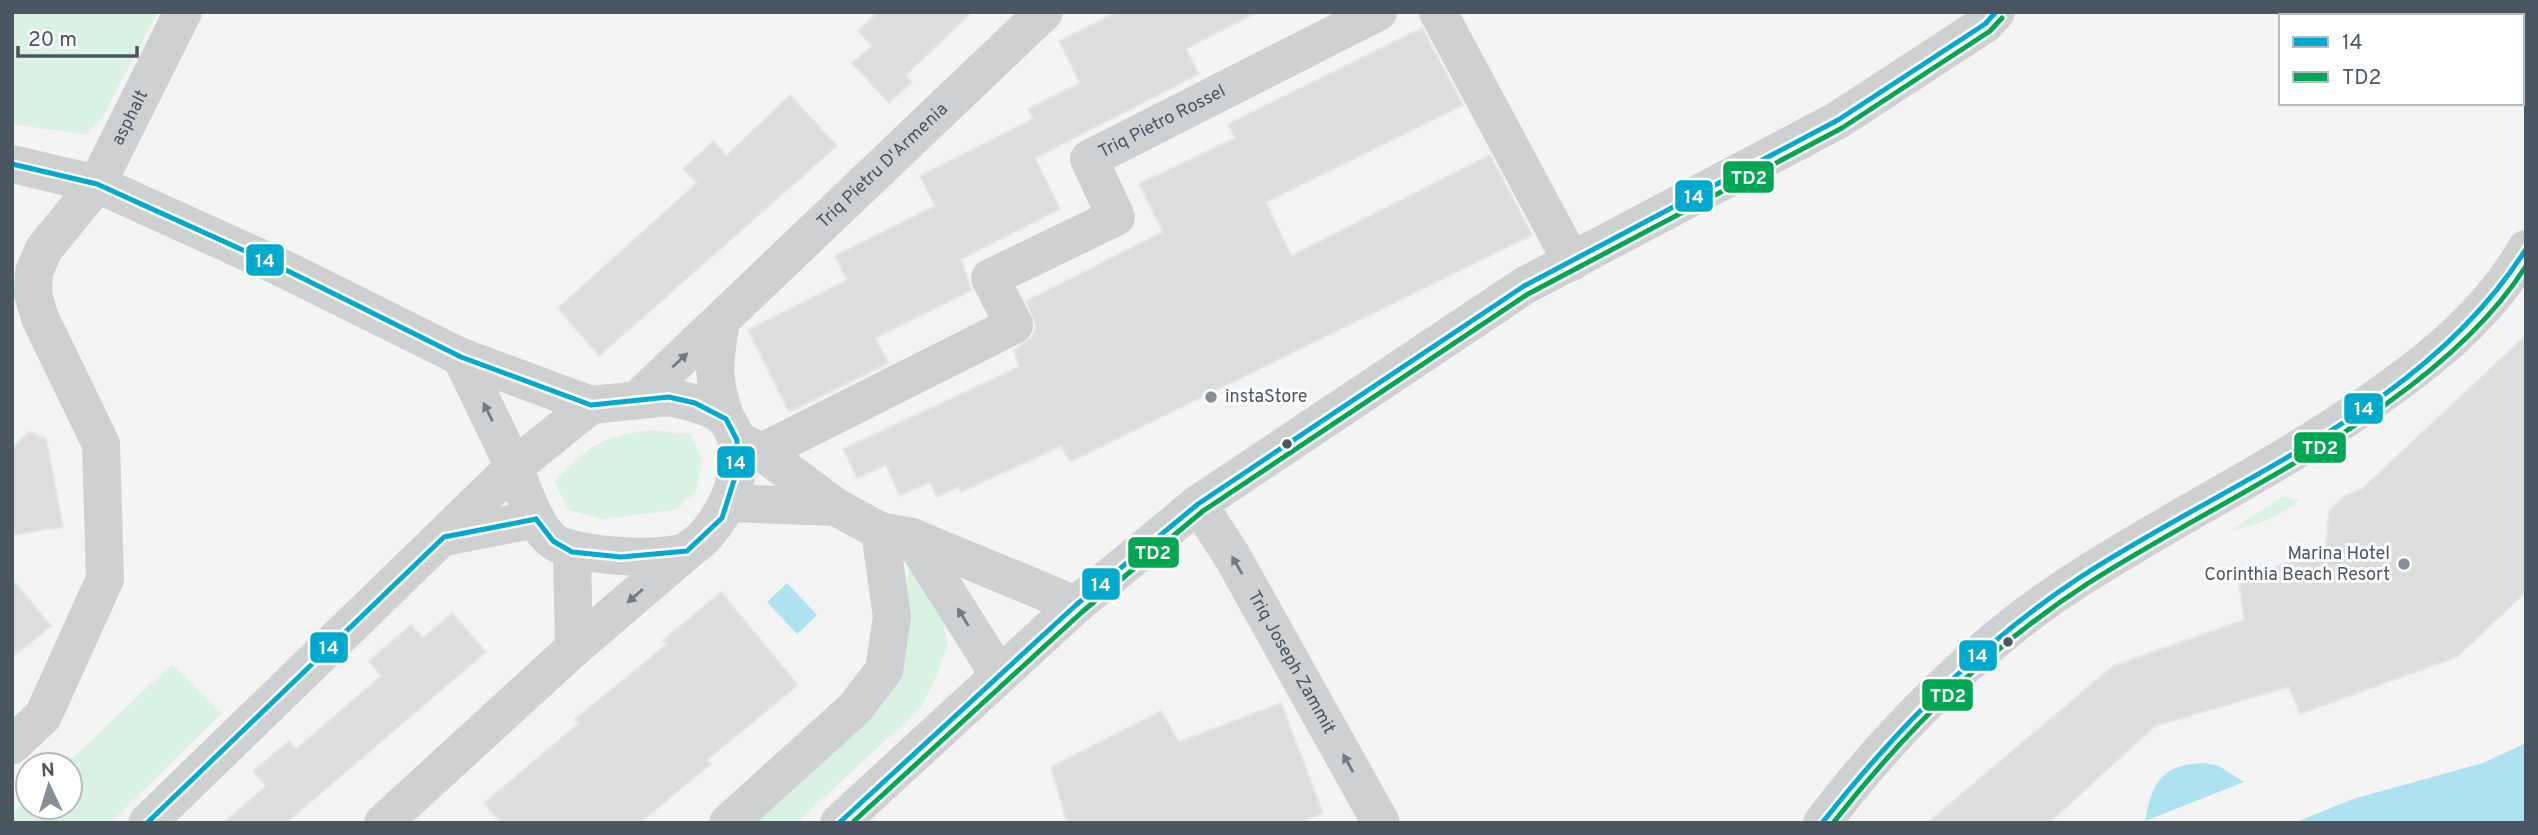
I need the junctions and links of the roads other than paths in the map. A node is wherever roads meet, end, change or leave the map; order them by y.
1 (183, 12) edge
2 (1044, 12) edge
3 (1378, 12) edge
4 (1438, 12) edge
5 (1996, 12) edge
6 (12, 164) edge
7 (97, 184) junction
8 (2526, 248) edge
9 (1572, 262) junction
10 (721, 321) junction
11 (461, 357) junction
12 (638, 399) junction
13 (591, 405) junction
14 (742, 437) junction
15 (514, 467) junction
16 (727, 503) junction
17 (1198, 504) junction
18 (836, 507) junction
19 (536, 519) junction
20 (896, 534) junction
21 (444, 537) junction
22 (687, 551) junction
23 (572, 552) junction
24 (1076, 605) junction
25 (573, 648) junction
26 (999, 675) junction
27 (12, 745) edge
28 (147, 823) edge
29 (383, 823) edge
30 (728, 823) edge
31 (839, 823) edge
32 (1381, 823) edge
33 (1822, 823) edge

1 - 7 street, asphalt
2 - 10 street, Triq Pietru D'Armenia
3 - 14 street, Triq Pietro Rossel
4 - 9 street
5 - 9 street
6 - 7 street
7 - 11 street
7 - 27 street, asphalt
8 - 33 street
9 - 17 street
12 -> 10 street, Triq Pietru D'Armenia
10 - 14 street
11 - 13 street
15 -> 11 street
12 - 13 street
12 - 14 street
13 - 15 street
14 - 16 street
14 - 18 street
15 - 19 street
15 - 21 street
16 - 18 street
16 - 22 street
17 - 24 street
32 -> 17 street, Triq Joseph Zammit
18 - 20 street
19 - 21 street
19 - 23 street
20 - 24 street
26 -> 20 street
20 - 30 street
21 - 28 street
22 - 23 street
22 -> 25 street
23 - 25 street
24 - 26 street
25 - 29 street
26 - 31 street

